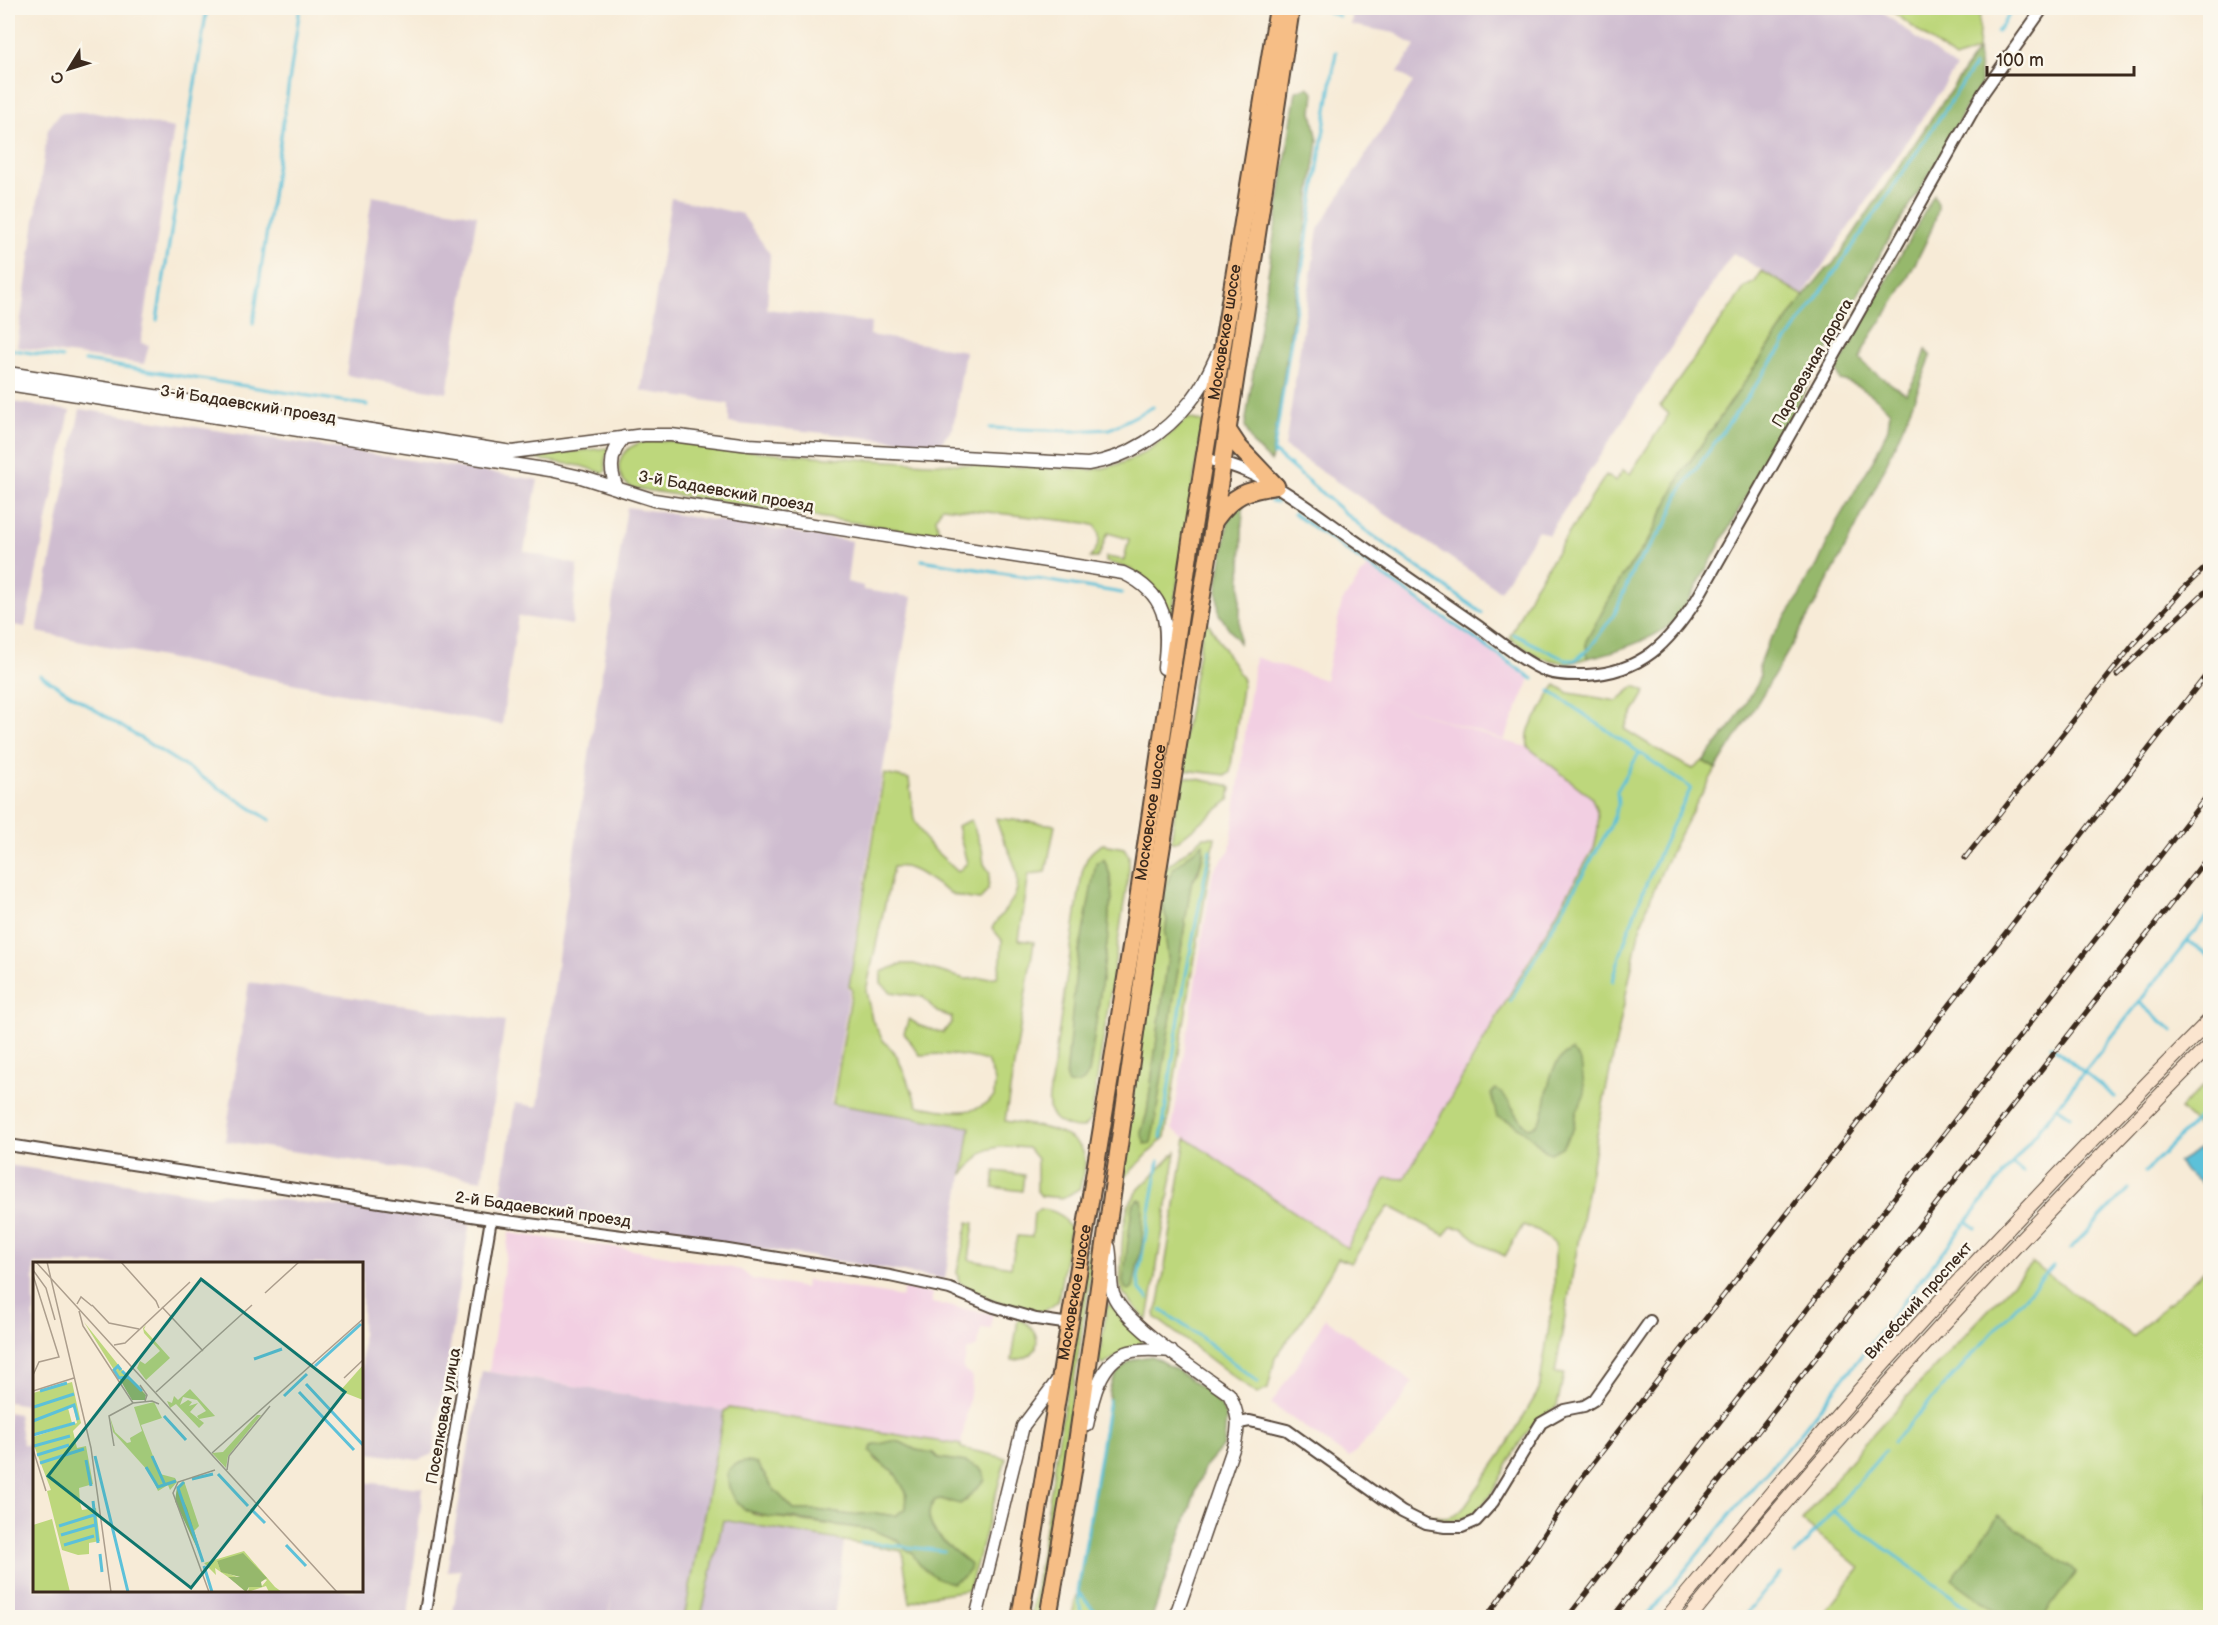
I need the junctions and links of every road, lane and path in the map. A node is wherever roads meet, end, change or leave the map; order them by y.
1 (1278, 8) edge
2 (1291, 8) edge
3 (2043, 8) edge
4 (1223, 342) junction
5 (8, 373) edge
6 (8, 384) edge
7 (1227, 429) junction
8 (624, 437) junction
9 (1204, 459) junction
10 (1222, 462) junction
11 (1276, 486) junction
12 (618, 489) junction
13 (1214, 520) junction
14 (1162, 731) junction
15 (2211, 1020) edge
16 (2211, 1045) edge
17 (8, 1144) edge
18 (491, 1220) junction
19 (1105, 1238) junction
20 (1650, 1321) dead end
21 (1070, 1324) junction
22 (1171, 1351) junction
23 (1060, 1376) junction
24 (1239, 1423) junction
25 (1073, 1471) junction
26 (424, 1617) edge
27 (976, 1617) edge
28 (1020, 1617) edge
29 (1048, 1617) edge
30 (1175, 1617) edge
31 (1667, 1617) edge
32 (1689, 1617) edge

1 - 4 highway, Московское шоссе
2 - 7 highway, Московское шоссе
3 - 11 street, Паровозная дорога
4 - 8 street, 3-й Бадаевский проезд
4 - 9 highway, Московское шоссе
5 - 8 street, 3-й Бадаевский проезд
6 - 12 street, 3-й Бадаевский проезд
7 - 10 highway, Московское шоссе
7 - 11 highway
8 - 12 street
9 - 10 street, Паровозная дорога
9 - 14 highway, Московское шоссе
10 - 11 street, Паровозная дорога
10 - 13 highway, Московское шоссе
11 - 13 highway
12 - 14 street, 3-й Бадаевский проезд
13 - 19 highway, Московское шоссе
14 - 21 highway, Московское шоссе
15 - 31 main road, Витебский проспект
16 - 32 main road, Витебский проспект
17 - 18 street, 2-й Бадаевский проезд
18 - 21 street, 2-й Бадаевский проезд
18 - 26 street, Поселковая улица
19 - 22 street
19 - 25 highway, Московское шоссе
20 - 24 street
21 - 23 highway, Московское шоссе
22 - 24 street
22 - 25 street
23 - 27 street
23 - 28 highway, Московское шоссе
24 - 30 street
25 - 29 highway, Московское шоссе

